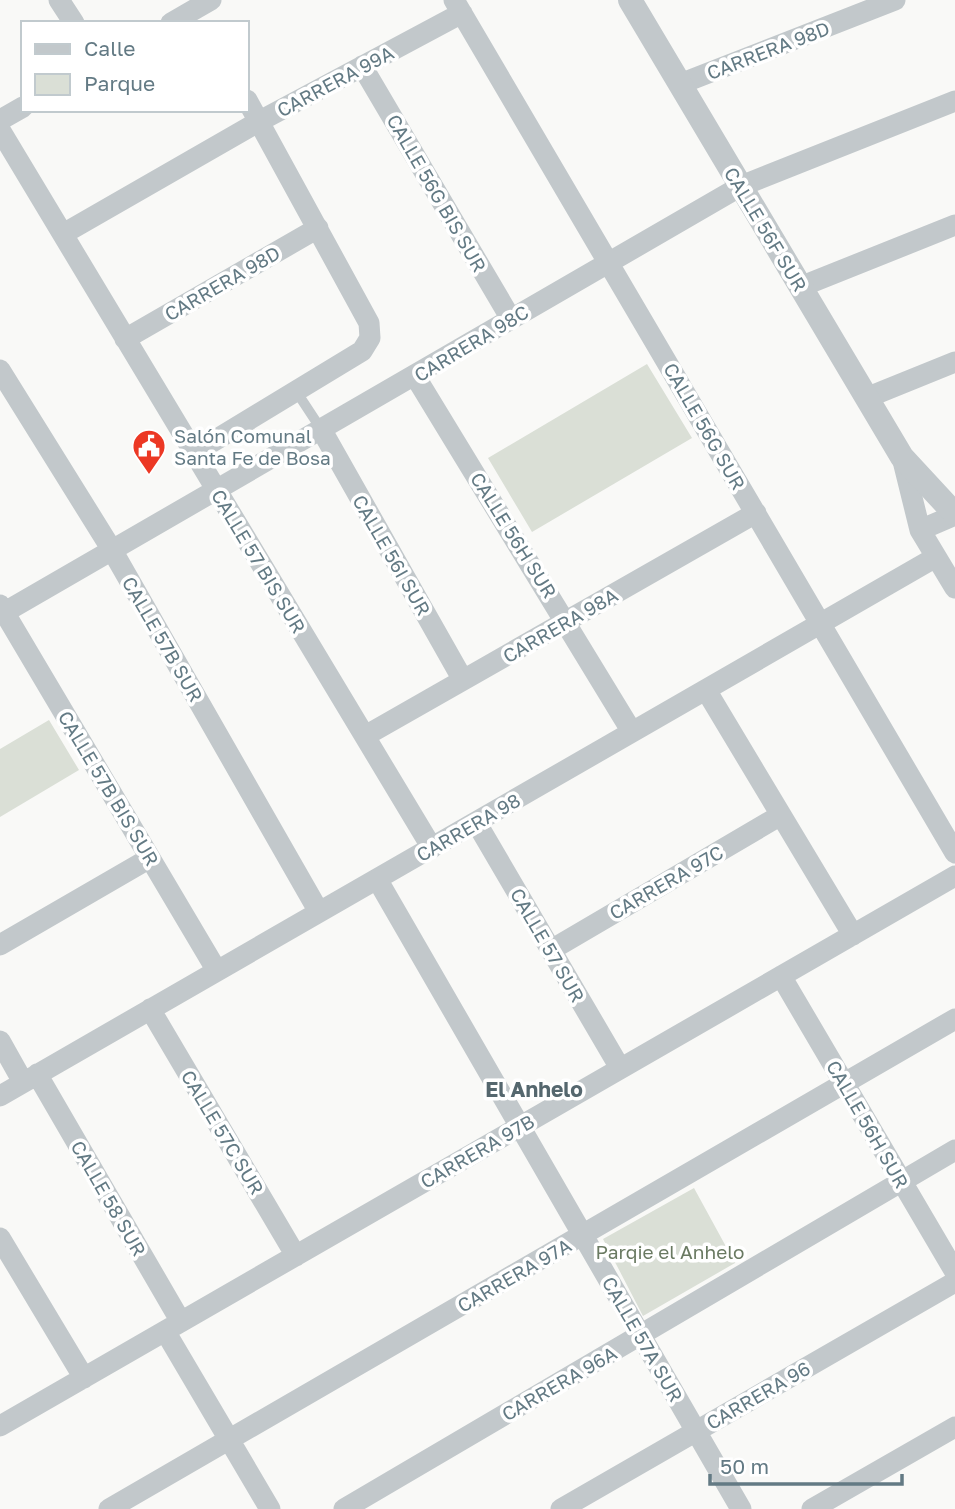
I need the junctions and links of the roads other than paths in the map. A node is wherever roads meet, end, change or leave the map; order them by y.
1 (59, 0) edge
2 (630, 0) edge
3 (895, 0) edge
4 (458, 6) edge
5 (202, 8) edge
6 (73, 21) edge
7 (175, 21) edge
8 (362, 66) junction
9 (680, 85) junction
10 (955, 100) edge
11 (248, 102) edge
12 (21, 108) edge
13 (0, 120) edge
14 (258, 122) junction
15 (0, 130) edge
16 (741, 186) junction
17 (955, 225) edge
18 (318, 228) junction
19 (63, 234) junction
20 (609, 263) junction
21 (800, 287) junction
22 (511, 319) junction
23 (125, 339) junction
24 (955, 362) edge
25 (0, 370) edge
26 (415, 376) junction
27 (296, 391) junction
28 (866, 398) junction
29 (321, 429) junction
30 (194, 453) junction
31 (902, 457) junction
32 (216, 490) junction
33 (755, 513) junction
34 (955, 514) edge
35 (920, 530) junction
36 (112, 550) junction
37 (936, 557) junction
38 (955, 588) edge
39 (1, 611) edge
40 (567, 621) junction
41 (821, 623) junction
42 (463, 680) junction
43 (706, 690) junction
44 (632, 732) junction
45 (365, 736) junction
46 (781, 815) junction
47 (476, 822) junction
48 (432, 848) junction
49 (955, 853) edge
50 (150, 858) junction
51 (955, 876) edge
52 (377, 879) junction
53 (319, 912) junction
54 (853, 934) junction
55 (0, 945) edge
56 (551, 950) junction
57 (217, 971) junction
58 (781, 976) junction
59 (150, 1009) junction
60 (955, 1019) edge
61 (0, 1041) edge
62 (620, 1068) junction
63 (30, 1078) junction
64 (845, 1084) junction
65 (0, 1096) edge
66 (520, 1126) junction
67 (955, 1150) edge
68 (901, 1181) junction
69 (583, 1235) junction
70 (0, 1238) edge
71 (296, 1255) junction
72 (7, 1267) edge
73 (955, 1272) edge
74 (955, 1282) edge
75 (173, 1326) junction
76 (640, 1335) junction
77 (83, 1378) junction
78 (0, 1426) edge
79 (955, 1427) edge
80 (696, 1431) junction
81 (229, 1440) junction
82 (109, 1509) edge
83 (270, 1509) edge
84 (344, 1509) edge
85 (561, 1509) edge
86 (741, 1509) edge
87 (812, 1509) edge

1 - 6 street
2 - 9 street, CALLE 56F SUR
3 - 9 street, CARRERA 98D
4 - 8 street, CARRERA 99A
4 - 20 street, CALLE 56G SUR
5 - 7 street
8 - 14 street, CARRERA 99A
8 - 22 street, CALLE 56G BIS SUR
9 - 16 street, CALLE 56F SUR
10 - 16 street, CARRERA 98C
11 - 14 street
12 - 13 street
14 - 18 street
14 - 19 street, CARRERA 99A
15 - 19 street, CALLE 57 BIS SUR
16 - 20 street, CARRERA 98C
16 - 21 street, CALLE 56F SUR
17 - 21 street
18 - 23 street, CARRERA 98D
18 - 27 street
19 - 23 street, CALLE 57 BIS SUR
20 - 22 street, CARRERA 98C
20 - 33 street, CALLE 56G SUR
21 - 28 street, CALLE 56F SUR
22 - 26 street, CARRERA 98C
23 - 30 street, CALLE 57 BIS SUR
24 - 28 street
25 - 36 street, CALLE 57B SUR
26 - 29 street, CARRERA 98C
26 - 40 street, CALLE 56H SUR
27 - 29 lane
27 - 30 street
28 - 31 street, CALLE 56F SUR
29 - 32 street, CARRERA 98C
29 - 42 street, CALLE 56I SUR
30 - 32 street, CALLE 57 BIS SUR
31 - 34 street, CALLE 56F SUR
31 - 35 street, CALLE 56F SUR
32 - 36 street, CARRERA 98C
32 - 45 street, CALLE 57 BIS SUR
33 - 40 street, CARRERA 98A
33 - 41 street, CALLE 56G SUR
34 - 35 street
35 - 37 street, CALLE 56F SUR
36 - 39 street, CARRERA 98C
36 - 53 street, CALLE 57B SUR
37 - 38 street, CALLE 56F SUR
37 - 41 street, CARRERA 98
39 - 50 street, CALLE 57B BIS SUR
40 - 42 street, CARRERA 98A
40 - 44 street, CALLE 56H SUR
41 - 43 street, CARRERA 98
41 - 49 street, CALLE 56G SUR
42 - 45 street, CARRERA 98A
43 - 44 street, CARRERA 98
43 - 46 street
44 - 47 street, CARRERA 98
45 - 48 street, CALLE 57 BIS SUR
46 - 54 street
46 - 56 street, CARRERA 97C
47 - 48 street, CARRERA 98
47 - 56 street, CALLE 57 SUR
48 - 52 street, CARRERA 98
50 - 55 street
50 - 57 street, CALLE 57B BIS SUR
51 - 54 street, CARRERA 97B
52 - 53 street, CARRERA 98
52 - 66 street, CALLE 57A SUR
53 - 57 street, CARRERA 98
54 - 58 street, CARRERA 97B
56 - 62 street, CALLE 57 SUR
57 - 59 street, CARRERA 98
58 - 62 street, CARRERA 97B
58 - 64 street, CALLE 56H SUR
59 - 63 street, CARRERA 98
59 - 71 street, CALLE 57C SUR
60 - 64 street, CARRERA 97A
61 - 63 street, CALLE 58 SUR
62 - 66 street, CARRERA 97B
63 - 65 street, CARRERA 98
63 - 75 street, CALLE 58 SUR
64 - 68 street, CALLE 56H SUR
64 - 69 street, CARRERA 97A
66 - 69 street, CALLE 57A SUR
66 - 71 street, CARRERA 97B
67 - 68 street, CARRERA 96A
68 - 73 street, CALLE 56H SUR
68 - 76 street, CARRERA 96A
69 - 76 street, CALLE 57A SUR
69 - 81 street, CARRERA 97A
70 - 72 street
71 - 75 street, CARRERA 97B
72 - 77 street
74 - 80 street, CARRERA 96
75 - 77 street, CARRERA 97B
75 - 81 street, CALLE 58 SUR
76 - 80 street, CALLE 57A SUR
76 - 84 street, CARRERA 96A
77 - 78 street, CARRERA 97B
79 - 87 street
80 - 85 street, CARRERA 96
80 - 86 street, CALLE 57A SUR
81 - 82 street, CARRERA 97A
81 - 83 street, CALLE 58 SUR

